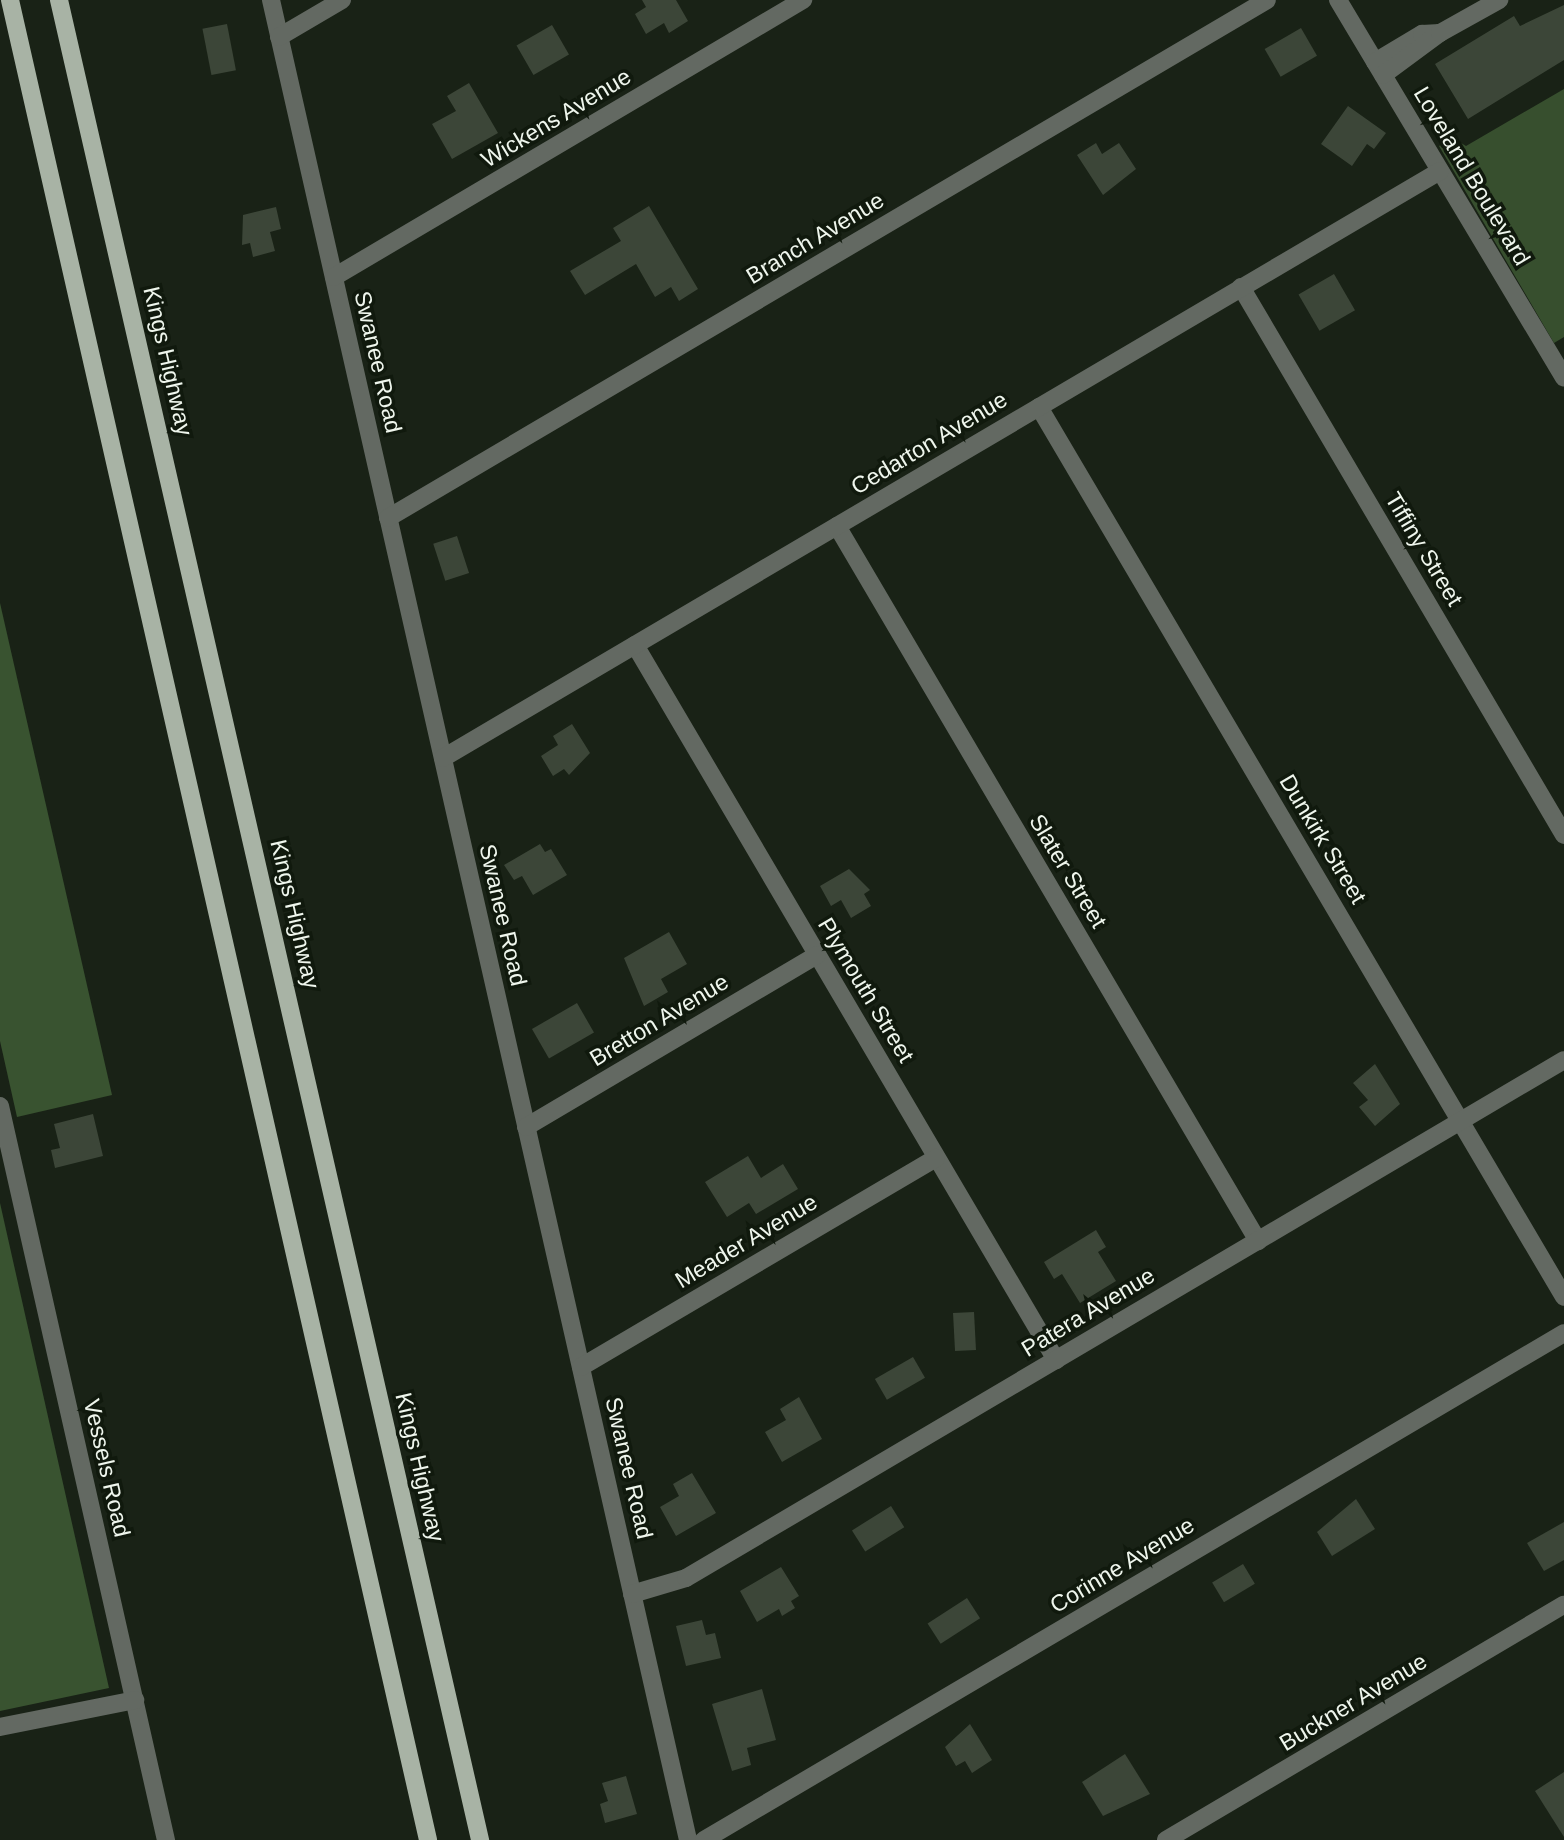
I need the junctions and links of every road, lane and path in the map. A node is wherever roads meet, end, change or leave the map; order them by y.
1 (10, 0) edge
2 (59, 0) edge
3 (271, 0) edge
4 (342, 0) edge
5 (803, 0) edge
6 (1266, 0) edge
7 (1338, 0) edge
8 (1499, 0) edge
9 (279, 37) junction
10 (1379, 69) junction
11 (1440, 171) junction
12 (334, 277) junction
13 (1241, 288) junction
14 (1564, 377) edge
15 (1039, 407) junction
16 (388, 518) junction
17 (837, 526) junction
18 (635, 645) junction
19 (443, 758) junction
20 (1564, 835) edge
21 (817, 956) junction
22 (1564, 1060) edge
23 (0, 1106) edge
24 (1460, 1121) junction
25 (526, 1127) junction
26 (936, 1158) junction
27 (1258, 1241) junction
28 (1564, 1297) edge
29 (1564, 1333) edge
30 (1056, 1360) junction
31 (581, 1367) junction
32 (632, 1594) junction
33 (1564, 1605) edge
34 (135, 1700) junction
35 (0, 1727) edge
36 (166, 1840) edge
37 (428, 1840) edge
38 (480, 1840) edge
39 (688, 1840) edge
40 (704, 1840) edge
41 (1166, 1840) edge

1 - 37 main road
2 - 38 main road, Kings Highway
3 - 9 street, Swanee Road
4 - 9 street
5 - 12 street, Wickens Avenue
6 - 16 street, Branch Avenue
7 - 10 street, Loveland Boulevard
8 - 10 street
9 - 12 street, Swanee Road
10 - 11 street, Loveland Boulevard
11 - 13 street, Cedarton Avenue
11 - 14 street, Loveland Boulevard
12 - 16 street, Swanee Road
13 - 15 street, Cedarton Avenue
13 - 20 street, Tiffiny Street
15 - 17 street, Cedarton Avenue
15 - 24 street, Dunkirk Street
16 - 19 street, Swanee Road
17 - 18 street, Cedarton Avenue
17 - 27 street, Slater Street
18 - 19 street, Cedarton Avenue
18 - 21 street, Plymouth Street
19 - 25 street, Swanee Road
21 - 25 street, Bretton Avenue
21 - 26 street, Plymouth Street
22 - 24 street, Patera Avenue
23 - 34 street, Vessels Road
24 - 27 street, Patera Avenue
24 - 28 street, Dunkirk Street
25 - 31 street, Swanee Road
26 - 30 street, Plymouth Street
26 - 31 street, Meader Avenue
27 - 30 street, Patera Avenue
29 - 40 street, Corinne Avenue
30 - 32 street, Patera Avenue
31 - 32 street, Swanee Road
32 - 39 street, Swanee Road
33 - 41 street, Buckner Avenue
34 - 35 street
34 - 36 street, Vessels Road

